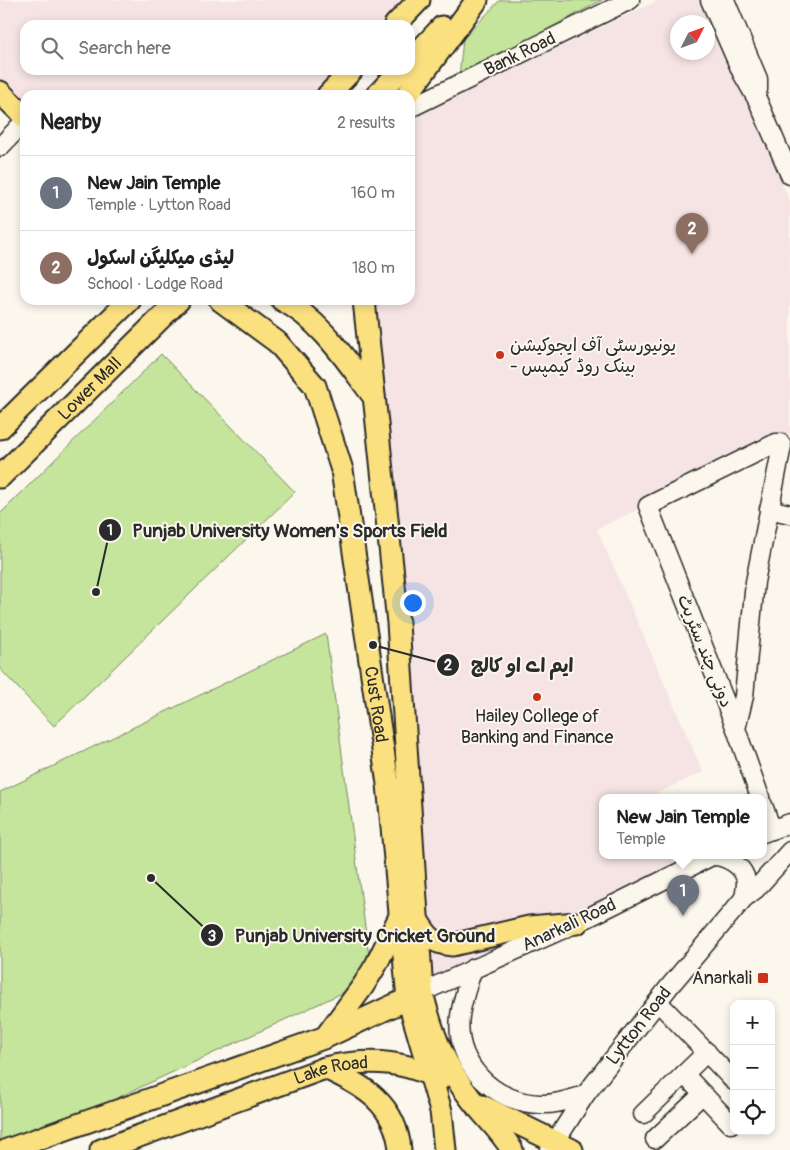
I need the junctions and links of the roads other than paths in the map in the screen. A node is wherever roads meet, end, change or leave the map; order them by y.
1 (419, 0) edge
2 (468, 0) edge
3 (477, 0) edge
4 (630, 0) edge
5 (710, 0) edge
6 (725, 0) edge
7 (400, 20) edge
8 (415, 56) edge
9 (347, 75) edge
10 (396, 75) edge
11 (333, 90) edge
12 (382, 90) edge
13 (411, 90) edge
14 (0, 92) edge
15 (758, 101) junction
16 (415, 106) edge
17 (20, 111) edge
18 (20, 126) edge
19 (0, 147) edge
20 (790, 175) edge
21 (125, 305) edge
22 (174, 305) edge
23 (227, 305) edge
24 (289, 305) edge
25 (365, 305) edge
26 (374, 398) junction
27 (0, 428) edge
28 (0, 477) edge
29 (769, 509) junction
30 (790, 514) edge
31 (736, 729) junction
32 (759, 794) edge
33 (790, 823) edge
34 (767, 831) edge
35 (790, 850) edge
36 (704, 859) edge
37 (729, 859) edge
38 (744, 898) junction
39 (409, 918) junction
40 (577, 923) junction
41 (473, 968) junction
42 (415, 995) junction
43 (658, 1002) junction
44 (326, 1037) junction
45 (707, 1052) junction
46 (325, 1068) junction
47 (684, 1074) junction
48 (432, 1076) junction
49 (730, 1077) edge
50 (703, 1094) junction
51 (585, 1095) junction
52 (471, 1100) junction
53 (643, 1114) dead end
54 (730, 1123) edge
55 (655, 1139) dead end
56 (559, 1147) edge
57 (7, 1150) edge
58 (101, 1150) edge
59 (400, 1150) edge
60 (445, 1150) edge
61 (512, 1150) edge

1 - 7 main road
2 - 8 main road
3 - 13 main road
4 - 16 street, Bank Road
5 - 15 street
6 - 15 street
9 - 11 main road
10 - 12 main road
14 - 17 main road
15 - 20 street
18 - 19 street
21 - 27 main road, Lower Mall
22 - 28 main road, Lower Mall
23 - 39 main road, Cust Road
24 - 26 main road
25 - 26 main road, Cust Road
26 - 39 main road, Cust Road
29 - 30 street
29 - 31 street
29 - 31 street, دونی چند سٹریٹ
31 - 32 street, دونی چند سٹریٹ
33 - 34 street
35 - 38 street, Lytton Road
36 - 40 street, Anarkali Road
37 - 38 street
38 - 43 street, Lytton Road
39 - 40 main road
39 - 42 main road, Cust Road
39 - 44 main road
40 - 41 street, Anarkali Road
41 - 42 street, Anarkali Road
41 - 51 street
42 - 44 main road
42 - 48 main road, Cust Road
42 - 52 main road, Cust Road
43 - 45 street
43 - 51 street, Lytton Road
44 - 57 main road
45 - 47 street
45 - 49 street
46 - 48 main road, Lake Road
46 - 58 main road, Lake Road
46 - 59 main road
47 - 50 street
47 - 53 street
48 - 52 main road, Lake Road
48 - 60 main road, Cust Road
50 - 54 street
50 - 55 street
51 - 56 street, Lytton Road
52 - 56 main road, Lake Road
52 - 61 main road, Cust Road

